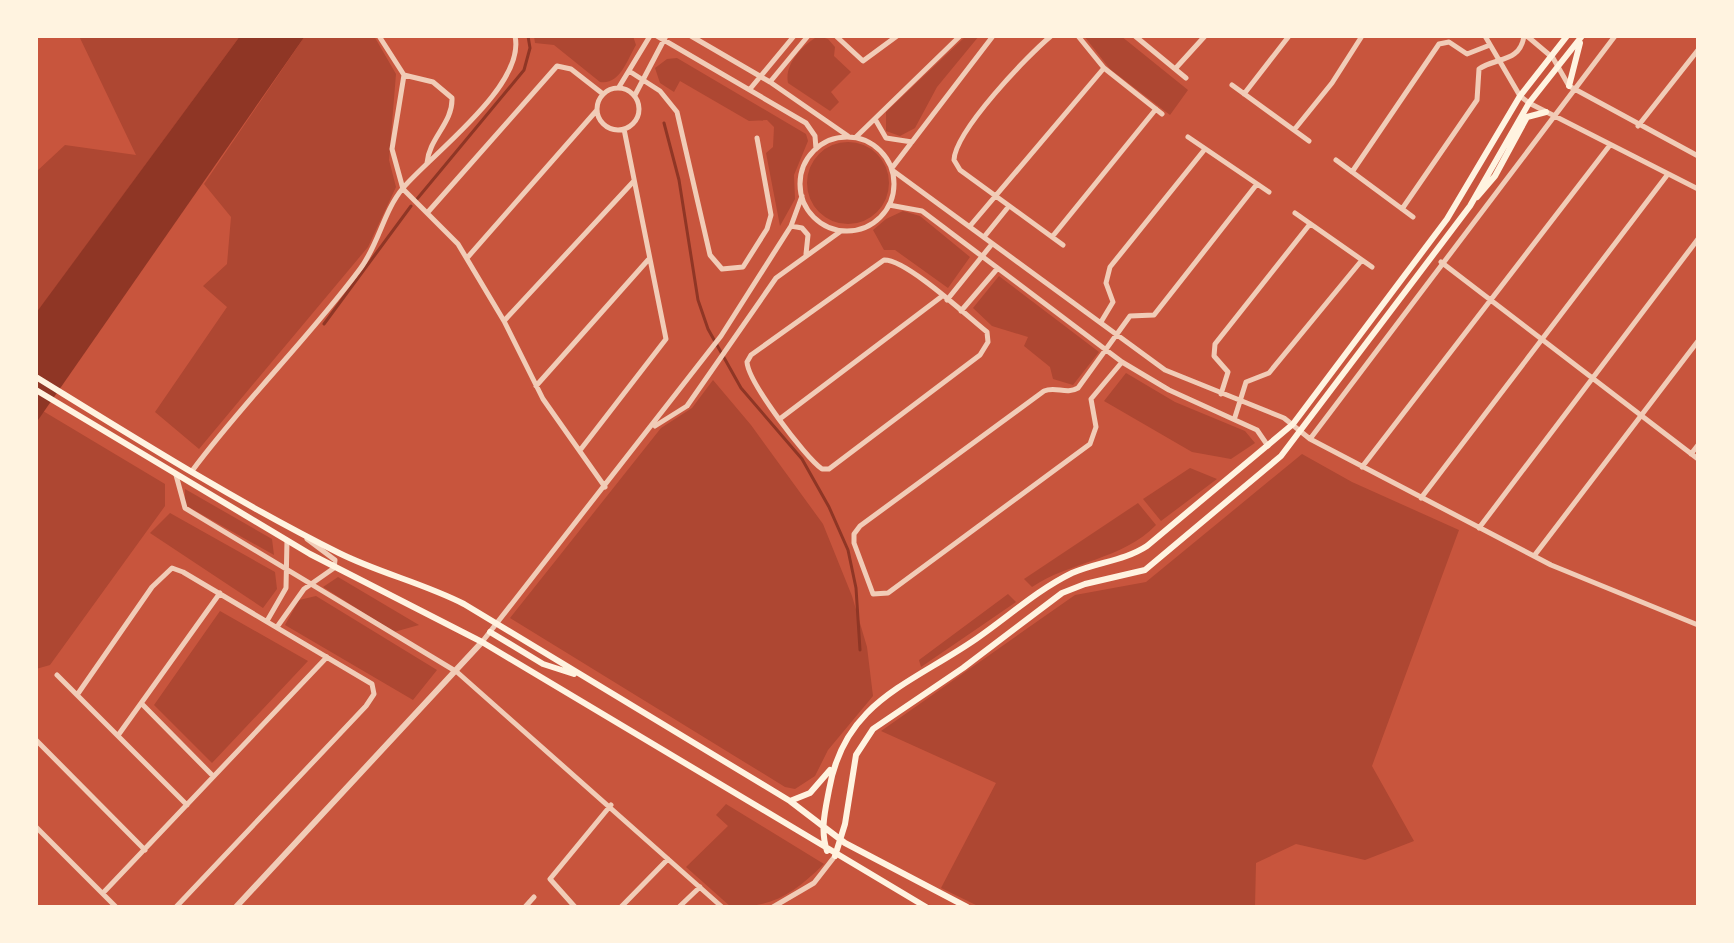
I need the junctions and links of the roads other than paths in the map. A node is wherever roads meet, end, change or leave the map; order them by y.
1 (379, 36) edge
2 (515, 36) edge
3 (650, 36) edge
4 (657, 36) edge
5 (691, 36) edge
6 (794, 36) edge
7 (808, 36) edge
8 (836, 36) edge
9 (897, 36) edge
10 (960, 36) edge
11 (993, 36) edge
12 (1051, 36) edge
13 (1078, 36) edge
14 (1135, 36) edge
15 (1205, 36) edge
16 (1289, 36) edge
17 (1362, 36) edge
18 (1485, 36) edge
19 (1525, 36) edge
20 (1567, 36) edge
21 (1583, 36) edge
22 (1615, 36) edge
23 (665, 38) edge
24 (1490, 45) junction
25 (1698, 50) edge
26 (1551, 56) junction
27 (1500, 61) junction
28 (1557, 65) junction
29 (1104, 68) junction
30 (1175, 69) junction
31 (629, 71) junction
32 (404, 75) junction
33 (759, 75) junction
34 (643, 78) junction
35 (1186, 78) dead end
36 (770, 82) junction
37 (1232, 85) dead end
38 (619, 87) junction
39 (1572, 87) junction
40 (750, 89) junction
41 (603, 94) junction
42 (1244, 94) junction
43 (634, 95) junction
44 (1520, 96) junction
45 (1529, 103) junction
46 (1156, 109) junction
47 (597, 110) junction
48 (1546, 112) junction
49 (1162, 114) dead end
50 (1553, 116) junction
51 (875, 119) junction
52 (1638, 126) junction
53 (624, 129) junction
54 (1294, 130) junction
55 (852, 137) junction
56 (1188, 137) dead end
57 (757, 138) dead end
58 (1309, 141) dead end
59 (912, 142) junction
60 (1610, 145) junction
61 (816, 149) junction
62 (1205, 149) junction
63 (1698, 156) edge
64 (1336, 160) dead end
65 (427, 164) junction
66 (892, 169) junction
67 (1352, 172) junction
68 (1668, 174) junction
69 (633, 182) junction
70 (1257, 184) junction
71 (403, 189) junction
72 (1698, 189) edge
73 (1269, 192) dead end
74 (996, 195) junction
75 (802, 196) junction
76 (889, 205) junction
77 (1009, 206) junction
78 (1470, 206) junction
79 (1402, 209) junction
80 (428, 212) junction
81 (1295, 213) dead end
82 (1413, 217) dead end
83 (1310, 224) junction
84 (791, 226) junction
85 (970, 226) junction
86 (842, 231) junction
87 (984, 237) junction
88 (1052, 237) junction
89 (1698, 239) edge
90 (992, 244) junction
91 (1063, 245) dead end
92 (806, 255) junction
93 (467, 258) junction
94 (982, 258) junction
95 (648, 260) junction
96 (1362, 260) junction
97 (1441, 262) junction
98 (1372, 267) dead end
99 (997, 269) junction
100 (944, 298) junction
101 (1491, 301) junction
102 (961, 311) junction
103 (504, 321) junction
104 (1101, 322) junction
105 (1118, 335) junction
106 (1542, 341) junction
107 (1698, 341) edge
108 (1107, 350) junction
109 (1122, 362) junction
110 (36, 377) edge
111 (1592, 378) junction
112 (536, 386) junction
113 (36, 390) edge
114 (1221, 394) junction
115 (1240, 401) junction
116 (1641, 416) junction
117 (1235, 417) junction
118 (781, 418) junction
119 (1293, 424) junction
120 (650, 429) junction
121 (1301, 432) junction
122 (1310, 439) junction
123 (1698, 445) edge
124 (1268, 446) junction
125 (581, 449) junction
126 (1691, 454) junction
127 (1698, 459) edge
128 (1362, 467) junction
129 (192, 471) junction
130 (176, 475) junction
131 (605, 487) junction
132 (1421, 498) junction
133 (291, 527) junction
134 (1479, 528) junction
135 (287, 540) junction
136 (1534, 556) junction
137 (287, 568) junction
138 (334, 568) junction
139 (311, 583) junction
140 (220, 593) junction
141 (267, 621) junction
142 (497, 623) junction
143 (1698, 625) edge
144 (277, 627) junction
145 (490, 632) junction
146 (482, 642) junction
147 (327, 657) junction
148 (457, 672) junction
149 (57, 675) dead end
150 (585, 678) junction
151 (77, 695) junction
152 (142, 704) junction
153 (119, 734) junction
154 (36, 740) edge
155 (833, 767) junction
156 (213, 776) junction
157 (790, 801) junction
158 (187, 805) junction
159 (611, 805) junction
160 (36, 827) edge
161 (823, 827) junction
162 (840, 839) junction
163 (145, 850) junction
164 (827, 851) junction
165 (835, 856) junction
166 (668, 859) junction
167 (700, 887) junction
168 (103, 893) junction
169 (534, 897) dead end
170 (782, 901) junction
171 (116, 907) edge
172 (176, 907) edge
173 (236, 907) edge
174 (525, 907) edge
175 (575, 907) edge
176 (621, 907) edge
177 (679, 907) edge
178 (722, 907) edge
179 (773, 907) edge
180 (787, 907) edge
181 (926, 907) edge
182 (967, 907) edge

1 - 32 street
2 - 65 street
3 - 31 street
4 - 23 street
5 - 33 street
6 - 33 street
7 - 36 street
8 - 9 street
10 - 51 street
11 - 59 street
12 - 74 street
13 - 29 street
14 - 30 street
15 - 30 street
16 - 42 street
17 - 54 street
18 - 24 street
19 - 26 street
19 - 27 street
20 - 26 main road
21 - 28 main road
21 - 39 main road
22 - 39 street
23 - 34 street
23 - 40 street
24 - 27 street
24 - 67 street
25 - 52 street
26 - 28 street
26 - 44 main road
27 - 44 street
27 - 79 street
28 - 39 street
28 - 45 main road
29 - 46 street
29 - 74 street
30 - 35 street
31 - 34 street
31 - 38 street
32 - 65 street
32 - 71 street
33 - 36 street
33 - 40 street
34 - 43 street
34 - 57 street
36 - 55 street
37 - 42 street
38 - 41 street
38 - 43 street
39 - 50 street
39 - 52 street
40 - 61 street
41 - 47 street
41 - 80 street
42 - 54 street
43 - 53 street
44 - 45 street
44 - 119 main road
45 - 48 street
45 - 78 main road
46 - 49 street
46 - 88 street
47 - 53 street
47 - 93 street
48 - 50 street
48 - 78 main road
50 - 60 street
50 - 97 street
51 - 55 street
51 - 59 street
52 - 63 street
53 - 69 street
54 - 58 street
55 - 61 street
55 - 66 street
56 - 62 street
59 - 66 street
60 - 68 street
60 - 101 street
61 - 75 street
62 - 70 street
62 - 104 street
64 - 67 street
65 - 71 street
66 - 76 street
66 - 85 street
67 - 79 street
68 - 72 street
68 - 106 street
69 - 95 street
69 - 103 street
70 - 73 street
70 - 105 street
71 - 80 street
71 - 129 street
74 - 77 street
74 - 85 street
75 - 84 street
75 - 86 street
76 - 86 street
76 - 94 street
77 - 87 street
77 - 88 street
78 - 121 main road
79 - 82 street
80 - 93 street
81 - 83 street
83 - 96 street
83 - 114 street
84 - 92 street
84 - 120 street
85 - 87 street
86 - 92 street
87 - 90 street
88 - 91 street
89 - 111 street
90 - 94 street
90 - 104 street
92 - 120 street
93 - 103 street
94 - 99 street
94 - 100 street
95 - 112 street
95 - 125 street
96 - 98 street
96 - 115 street
97 - 101 street
97 - 122 street
99 - 102 street
99 - 108 street
100 - 102 street
100 - 118 street
100 - 118 street
101 - 106 street
101 - 128 street
102 - 118 street
103 - 112 street
104 - 105 street
105 - 108 street
105 - 114 street
106 - 111 street
106 - 132 street
107 - 116 street
108 - 109 street
108 - 109 street
109 - 117 street
110 - 129 main road
111 - 116 street
111 - 134 street
112 - 125 street
113 - 130 main road
114 - 115 street
115 - 117 street
115 - 119 street
116 - 126 street
116 - 136 street
117 - 124 street
119 - 121 street
119 - 124 main road
120 - 131 street
121 - 122 street
121 - 162 main road
122 - 128 street
123 - 126 street
124 - 155 main road
125 - 131 street
126 - 127 street
128 - 132 street
129 - 133 main road
130 - 135 main road
130 - 137 street
131 - 142 street
132 - 134 street
133 - 138 street
133 - 142 main road
134 - 136 street
135 - 137 street
135 - 138 main road
136 - 143 street
137 - 139 street
137 - 141 street
138 - 139 street
138 - 146 main road
139 - 144 street
139 - 148 street
140 - 141 street
140 - 151 street
140 - 152 street
141 - 144 street
142 - 145 street
142 - 150 main road
144 - 147 street
145 - 146 street
145 - 150 main road
146 - 148 street
146 - 164 main road
147 - 156 street
147 - 172 street
148 - 159 street
148 - 173 street
149 - 151 street
150 - 157 main road
151 - 153 street
152 - 153 street
152 - 156 street
153 - 158 street
154 - 163 street
155 - 157 main road
155 - 161 main road
156 - 158 street
157 - 161 main road
158 - 163 street
159 - 166 street
159 - 175 street
160 - 168 street
161 - 162 main road
161 - 164 main road
162 - 165 main road
162 - 182 main road
163 - 168 street
164 - 165 main road
165 - 170 street
165 - 181 main road
166 - 167 street
166 - 176 street
167 - 177 street
167 - 178 street
168 - 171 street
169 - 174 street
170 - 179 street
170 - 180 street

